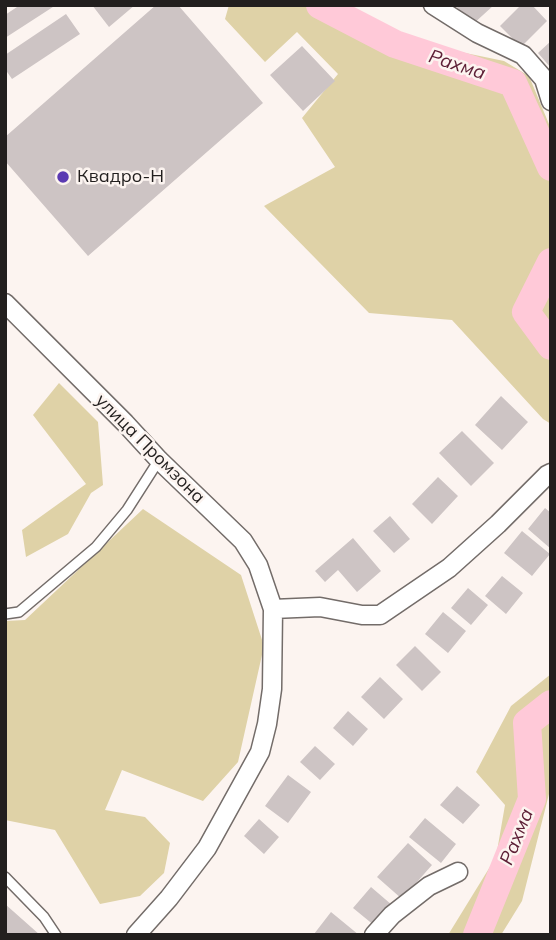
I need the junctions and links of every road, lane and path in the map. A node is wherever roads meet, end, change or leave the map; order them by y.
1 (433, 5) edge
2 (551, 101) edge
3 (5, 303) edge
4 (159, 460) junction
5 (551, 473) edge
6 (273, 609) junction
7 (5, 614) edge
8 (458, 872) dead end
9 (5, 877) edge
10 (56, 935) edge
11 (136, 935) edge
12 (374, 935) edge

1 - 2 street
3 - 4 street, улица Промзона
4 - 6 street, улица Промзона
4 - 7 lane
5 - 6 street
6 - 11 street, улица Промзона
8 - 12 street
9 - 10 lane

